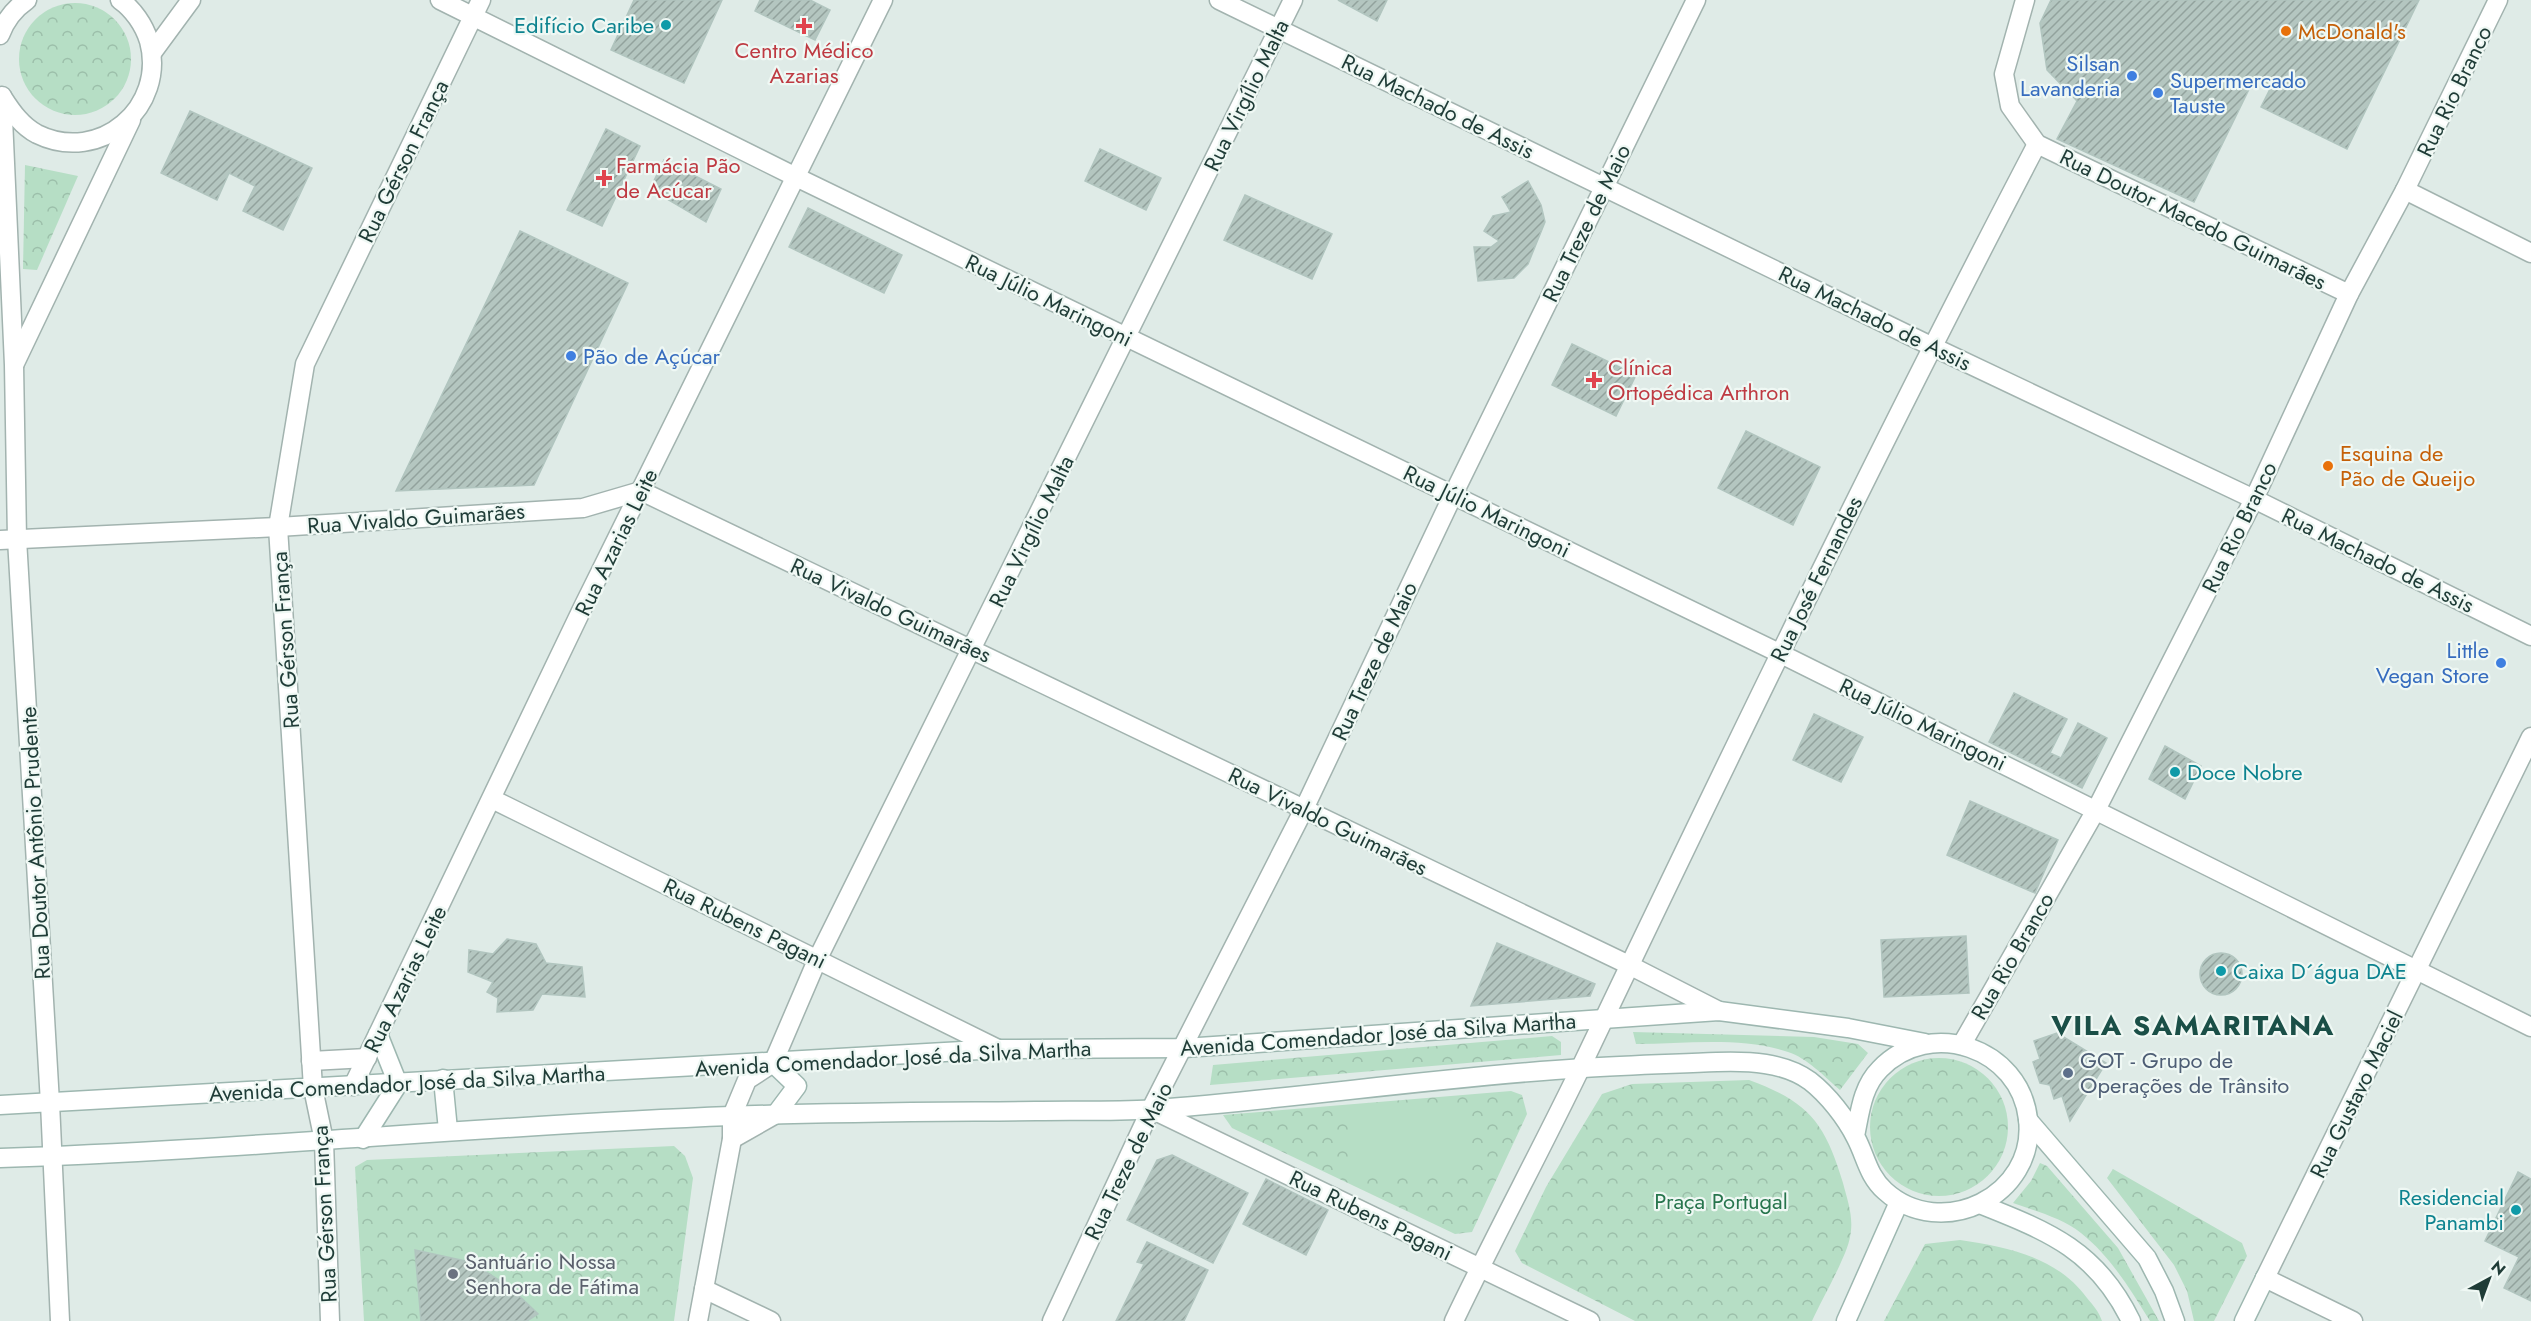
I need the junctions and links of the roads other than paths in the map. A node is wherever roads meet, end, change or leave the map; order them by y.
1 (27, 0) edge
2 (120, 0) edge
3 (134, 0) edge
4 (191, 0) edge
5 (440, 0) edge
6 (481, 0) edge
7 (883, 0) edge
8 (1219, 0) edge
9 (1293, 0) edge
10 (1696, 0) edge
11 (2498, 0) edge
12 (2019, 2) edge
13 (138, 18) junction
14 (472, 18) junction
15 (1278, 30) junction
16 (0, 35) edge
17 (152, 53) junction
18 (1, 93) edge
19 (133, 116) junction
20 (2037, 144) junction
21 (796, 177) junction
22 (1604, 186) junction
23 (2405, 190) junction
24 (2531, 253) edge
25 (2349, 294) junction
26 (1126, 337) junction
27 (1931, 346) junction
28 (14, 364) junction
29 (641, 491) junction
30 (1453, 495) junction
31 (2254, 499) junction
32 (278, 527) junction
33 (8, 539) edge
34 (2531, 636) edge
35 (972, 648) junction
36 (1779, 652) junction
37 (2531, 737) edge
38 (492, 799) junction
39 (1304, 810) junction
40 (2096, 810) junction
41 (818, 958) junction
42 (1629, 965) junction
43 (2416, 970) junction
44 (1719, 1011) junction
45 (1603, 1019) junction
46 (2531, 1027) edge
47 (378, 1034) junction
48 (1927, 1043) junction
49 (1962, 1044) junction
50 (1184, 1048) junction
51 (998, 1049) junction
52 (367, 1058) junction
53 (311, 1061) junction
54 (772, 1063) junction
55 (1580, 1068) junction
56 (442, 1079) junction
57 (398, 1084) junction
58 (353, 1086) junction
59 (313, 1088) junction
60 (50, 1103) junction
61 (0, 1105) edge
62 (1151, 1109) junction
63 (776, 1114) junction
64 (732, 1116) junction
65 (2028, 1120) junction
66 (448, 1130) junction
67 (1855, 1136) junction
68 (363, 1139) junction
69 (732, 1139) junction
70 (324, 1141) junction
71 (52, 1157) junction
72 (0, 1158) edge
73 (1899, 1202) junction
74 (1982, 1205) junction
75 (1480, 1267) junction
76 (2265, 1278) junction
77 (704, 1289) junction
78 (60, 1321) edge
79 (330, 1321) edge
80 (698, 1321) edge
81 (771, 1321) edge
82 (1052, 1321) edge
83 (1454, 1321) edge
84 (1590, 1321) edge
85 (1846, 1321) edge
86 (2131, 1321) edge
87 (2175, 1321) edge
88 (2244, 1321) edge
89 (2353, 1321) edge

1 - 16 street
2 - 13 street
3 - 13 street
4 - 17 street
5 - 14 street, Rua Júlio Maringoni
6 - 14 street, Rua Gérson França
7 - 21 street, Rua Azarias Leite
8 - 15 street, Rua Machado de Assis
9 - 15 street, Rua Virgílio Malta
10 - 22 street, Rua Treze de Maio
11 - 23 street, Rua Rio Branco
12 - 20 street
13 - 17 street
14 - 21 street, Rua Júlio Maringoni
14 - 32 street, Rua Gérson França
15 - 22 street, Rua Machado de Assis
15 - 26 street, Rua Virgílio Malta
17 - 19 street, Rua Doutor Antônio Prudente
18 - 19 street
18 - 28 street, Rua Doutor Antônio Prudente
19 - 28 street, Rua Doutor Antônio Prudente
20 - 25 street, Rua Doutor Macedo Guimarães
20 - 27 street, Rua José Fernandes
21 - 26 street, Rua Júlio Maringoni
21 - 29 street, Rua Azarias Leite
22 - 27 street, Rua Machado de Assis
22 - 30 street, Rua Treze de Maio
23 - 24 street
23 - 25 street, Rua Rio Branco
25 - 31 street, Rua Rio Branco
26 - 30 street, Rua Júlio Maringoni
26 - 35 street, Rua Virgílio Malta
27 - 31 street, Rua Machado de Assis
27 - 36 street, Rua José Fernandes
28 - 33 street, Rua Doutor Antônio Prudente
29 - 32 street, Rua Vivaldo Guimarães
29 - 35 street, Rua Vivaldo Guimarães
29 - 38 street, Rua Azarias Leite
30 - 36 street, Rua Júlio Maringoni
30 - 39 street, Rua Treze de Maio
31 - 34 street, Rua Machado de Assis
31 - 40 street, Rua Rio Branco
32 - 33 street, Rua Vivaldo Guimarães
32 - 53 street, Rua Gérson França
33 - 60 street, Rua Doutor Antônio Prudente
35 - 39 street, Rua Vivaldo Guimarães
35 - 41 street, Rua Virgílio Malta
36 - 40 street, Rua Júlio Maringoni
36 - 42 street, Rua José Fernandes
37 - 43 street, Rua Gustavo Maciel
38 - 41 street, Rua Rubens Pagani
38 - 47 street, Rua Azarias Leite
39 - 42 street, Rua Vivaldo Guimarães
39 - 50 street, Rua Treze de Maio
40 - 43 street, Rua Júlio Maringoni
40 - 49 street, Rua Rio Branco
41 - 51 street, Rua Rubens Pagani
41 - 54 street, Rua Virgílio Malta
42 - 44 street, Rua Vivaldo Guimarães
42 - 45 street, Rua José Fernandes
43 - 46 street, Rua Júlio Maringoni
43 - 76 street, Rua Gustavo Maciel
44 - 45 street, Avenida Comendador José da Silva Martha
44 - 48 street, Avenida Comendador José da Silva Martha
45 - 50 street, Avenida Comendador José da Silva Martha
45 - 55 street, Rua José Fernandes
47 - 52 street, Rua Azarias Leite
47 - 57 street
48 - 49 street
48 - 67 street
49 - 65 street
50 - 51 street, Avenida Comendador José da Silva Martha
50 - 62 street, Rua Treze de Maio
51 - 54 street, Avenida Comendador José da Silva Martha
52 - 53 street
52 - 58 street, Rua Azarias Leite
53 - 59 street, Rua Gérson França
54 - 56 street, Avenida Comendador José da Silva Martha
54 - 63 street
54 - 64 street
55 - 62 street
55 - 67 street
55 - 75 street
56 - 57 street, Avenida Comendador José da Silva Martha
56 - 66 street
57 - 58 street, Avenida Comendador José da Silva Martha
57 - 68 street
58 - 59 street, Avenida Comendador José da Silva Martha
59 - 60 street, Avenida Comendador José da Silva Martha
59 - 70 street, Rua Gérson França
60 - 61 street, Avenida Comendador José da Silva Martha
60 - 71 street, Rua Doutor Antônio Prudente
62 - 63 street
62 - 75 street, Rua Rubens Pagani
62 - 82 street, Rua Treze de Maio
63 - 64 street
63 - 69 street
64 - 66 street
64 - 69 street
65 - 74 street
65 - 87 street
66 - 68 street
67 - 73 street
68 - 70 street
69 - 77 street
70 - 71 street
70 - 79 street, Rua Gérson França
71 - 72 street
71 - 78 street, Rua Doutor Antônio Prudente
73 - 74 street
73 - 85 street
74 - 86 street
75 - 83 street
75 - 84 street, Rua Rubens Pagani
76 - 88 street, Rua Gustavo Maciel
76 - 89 street
77 - 80 street
77 - 81 street

